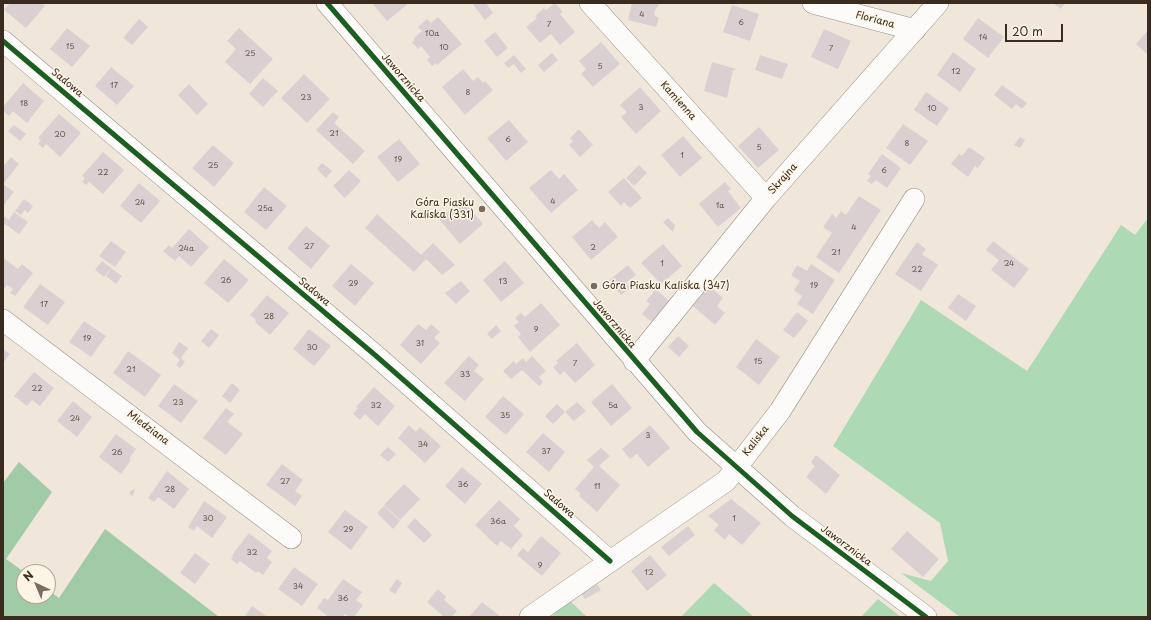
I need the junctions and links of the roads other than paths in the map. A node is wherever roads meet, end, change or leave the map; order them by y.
1 (327, 3) edge
2 (590, 3) edge
3 (813, 3) edge
4 (938, 3) edge
5 (915, 30) junction
6 (3, 41) edge
7 (766, 198) junction
8 (914, 199) dead end
9 (3, 320) edge
10 (634, 361) junction
11 (736, 468) junction
12 (291, 538) dead end
13 (610, 561) junction
14 (530, 617) edge
15 (926, 617) edge

1 - 10 street, Jaworznicka
2 - 7 street, Kamienna
3 - 5 street, Floriana
4 - 5 street, Skrajna
5 - 7 street, Skrajna
6 - 13 street, Sadowa
7 - 10 street, Skrajna
8 - 11 street, Kaliska
9 - 12 street, Miedziana
10 - 11 street, Jaworznicka
11 - 13 street, Kaliska
11 - 15 street, Jaworznicka
13 - 14 street, Kaliska

